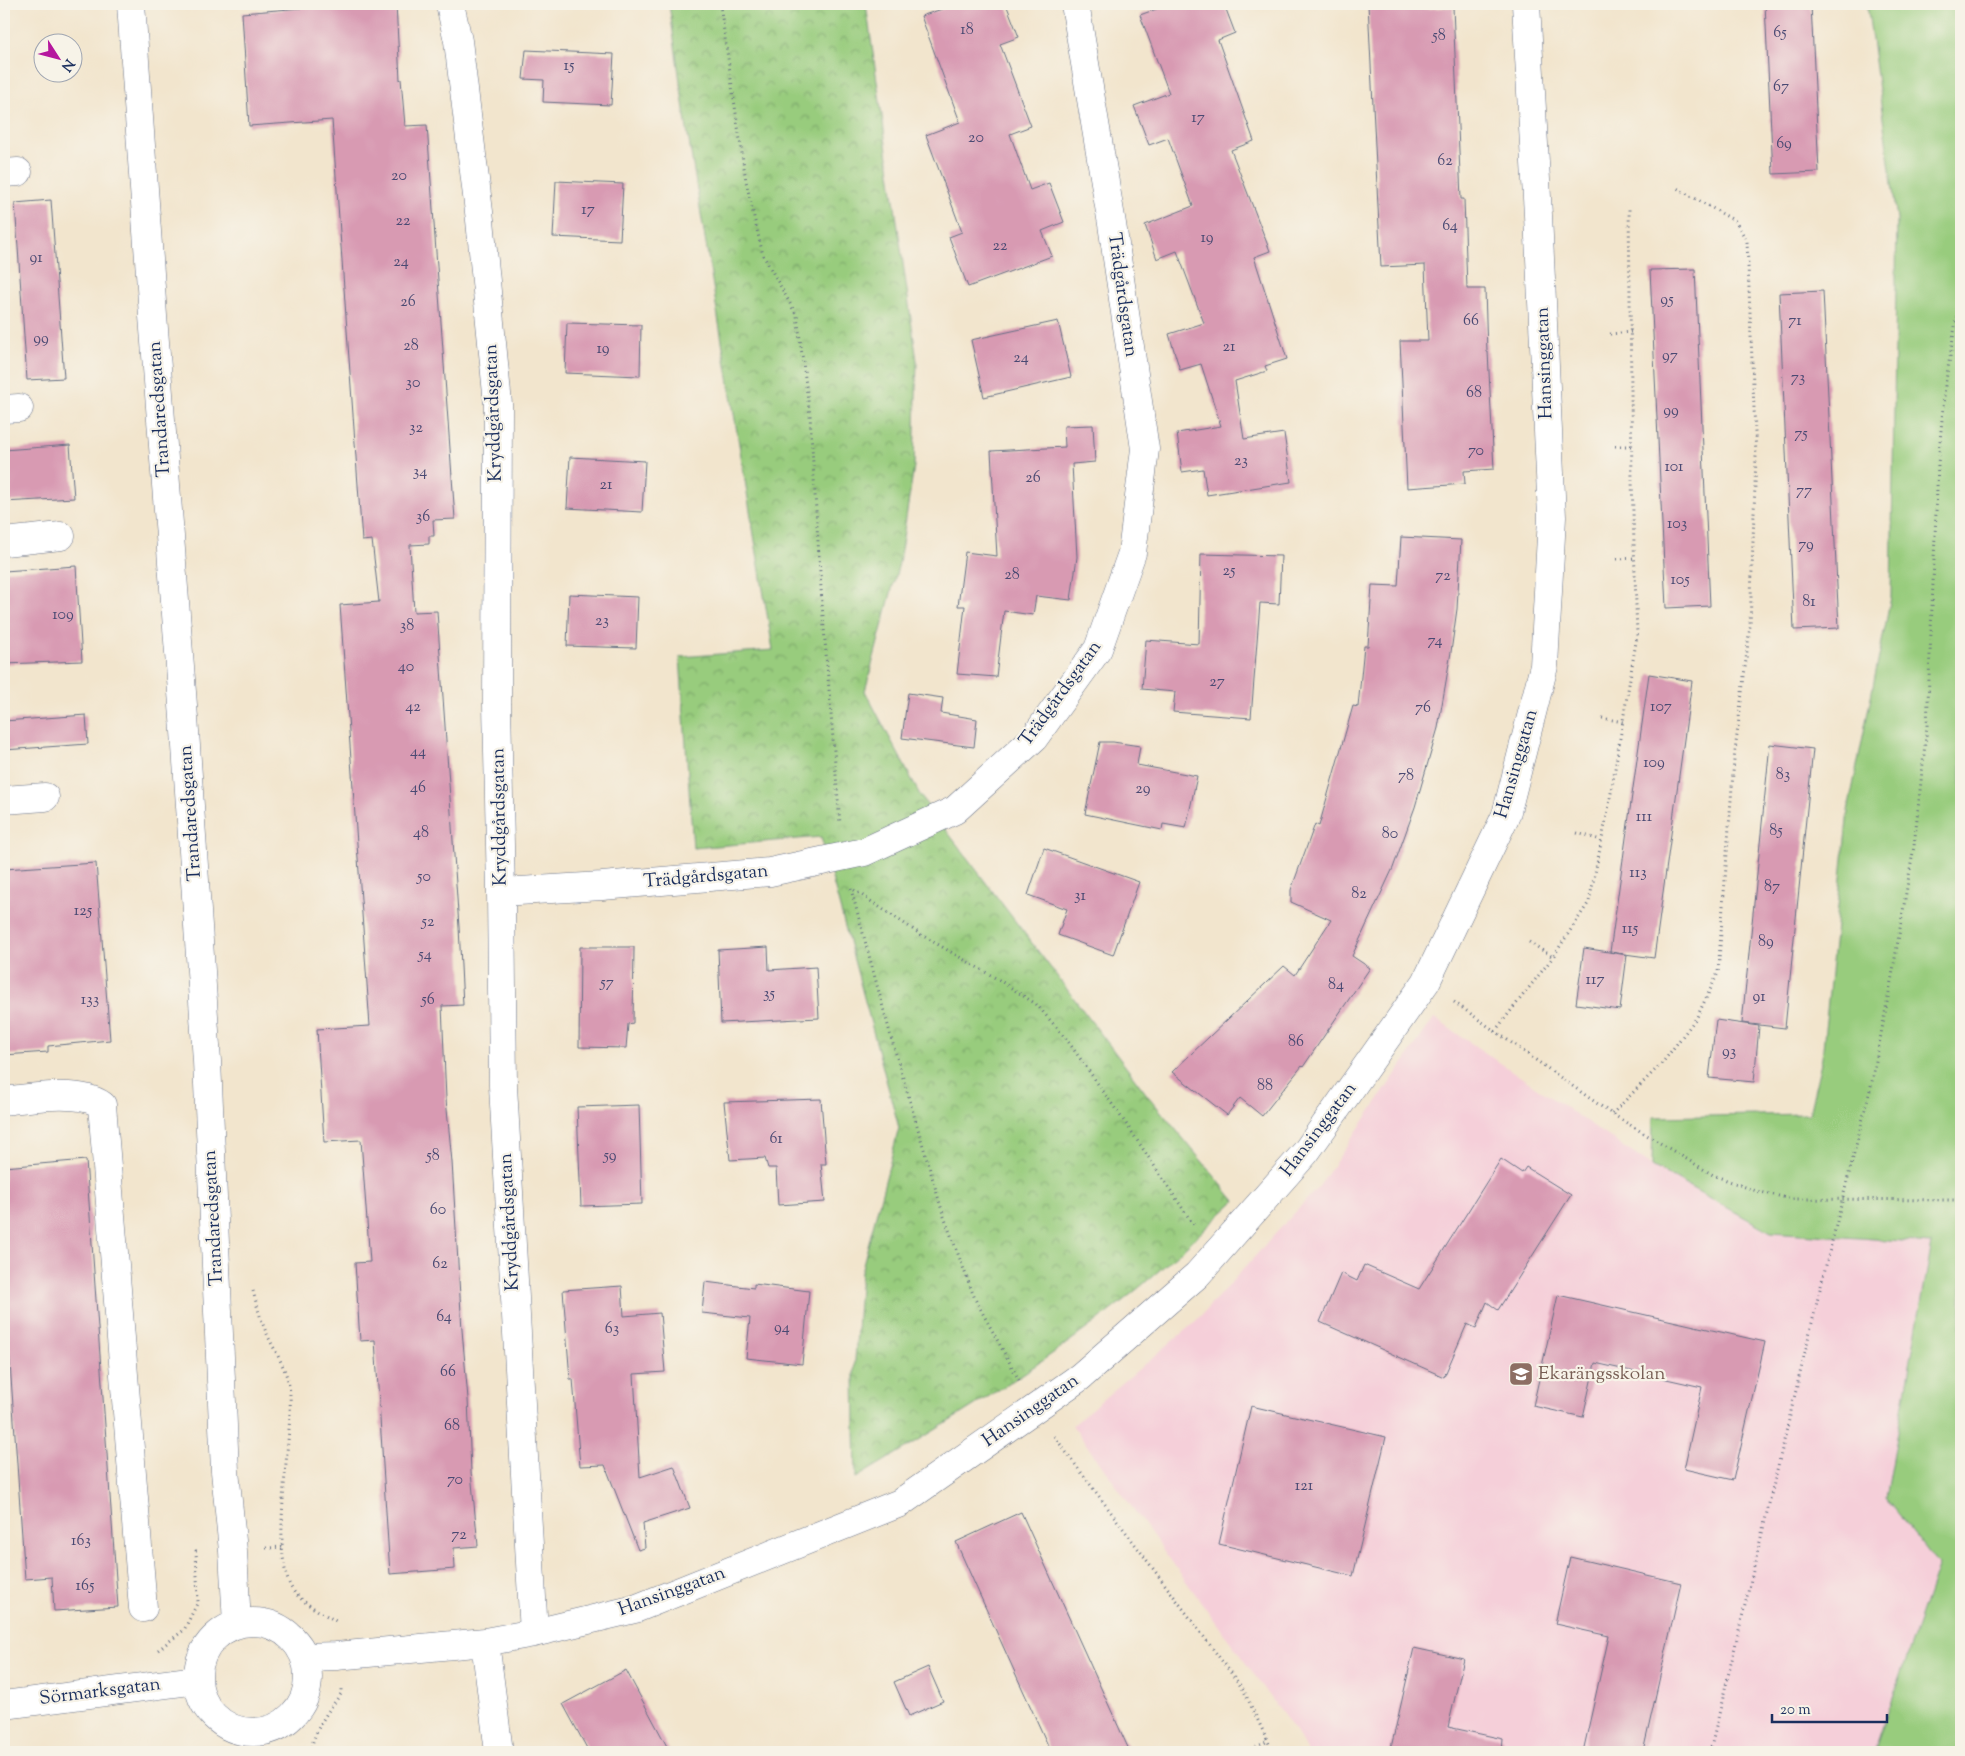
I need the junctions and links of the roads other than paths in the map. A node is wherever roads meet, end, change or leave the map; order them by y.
1 (131, 4) edge
2 (450, 4) edge
3 (1075, 4) edge
4 (1526, 4) edge
5 (61, 536) dead end
6 (4, 542) edge
7 (45, 798) dead end
8 (4, 800) edge
9 (501, 892) junction
10 (4, 1100) edge
11 (143, 1608) dead end
12 (237, 1624) junction
13 (534, 1633) junction
14 (485, 1642) junction
15 (305, 1657) junction
16 (197, 1680) junction
17 (4, 1705) edge
18 (262, 1742) edge
19 (499, 1752) edge

1 - 12 street, Trandaredsgatan
2 - 9 street, Kryddgårdsgatan
3 - 9 street, Trädgårdsgatan
4 - 13 street, Hansinggatan
5 - 6 street
7 - 8 street
9 - 13 street, Kryddgårdsgatan
10 - 11 street
12 - 15 street
12 - 16 street
13 - 14 street, Hansinggatan
14 - 15 street, Hansinggatan
14 - 19 street
15 - 18 street
16 - 17 street, Sörmarksgatan
16 - 18 street

